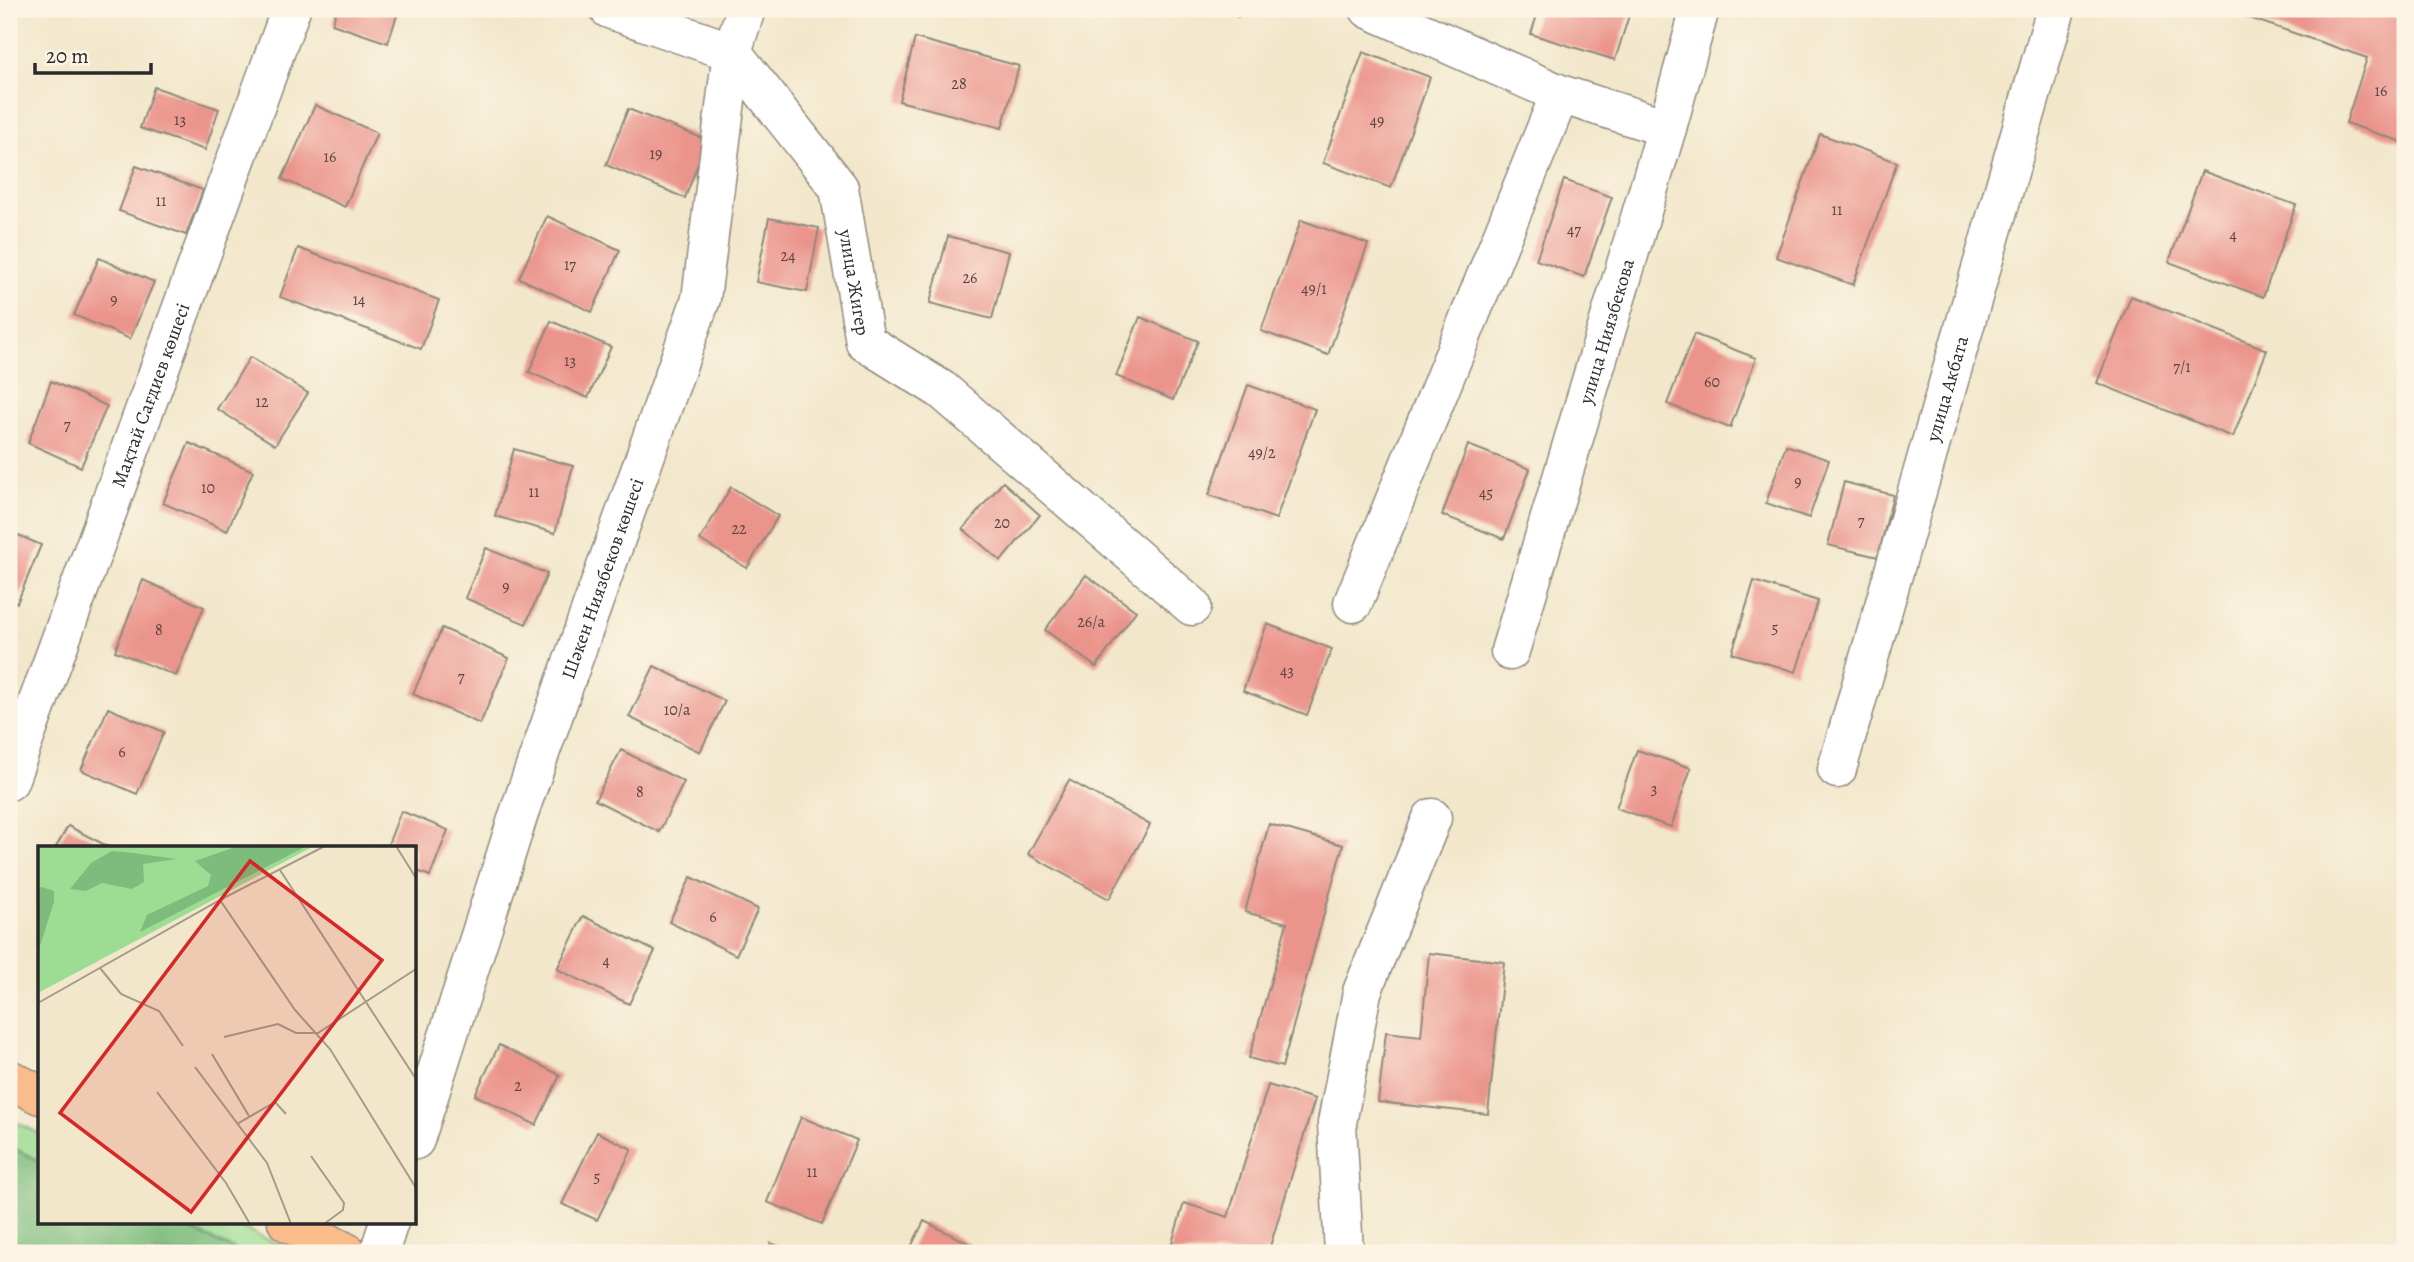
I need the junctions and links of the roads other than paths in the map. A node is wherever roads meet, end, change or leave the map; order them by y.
1 (291, 9) edge
2 (609, 9) edge
3 (746, 9) edge
4 (1368, 9) edge
5 (1700, 9) edge
6 (2056, 9) edge
7 (732, 52) junction
8 (1560, 94) junction
9 (1667, 128) junction
10 (1353, 603) dead end
11 (1192, 606) dead end
12 (1510, 651) dead end
13 (1837, 769) dead end
14 (9, 781) edge
15 (1432, 818) dead end
16 (9, 1079) edge
17 (38, 1094) edge
18 (416, 1137) edge
19 (291, 1224) edge
20 (388, 1224) edge
21 (348, 1253) edge
22 (379, 1253) edge
23 (1343, 1253) edge

1 - 14 street, Мақтай Сағдиев көшесі
2 - 7 street
3 - 7 street, Шәкен Ниязбеков көшесі
4 - 8 street
5 - 9 street, улица Ниязбекова
6 - 13 street, улица Акбата
7 - 11 street, улица Жигер
7 - 18 street, Шәкен Ниязбеков көшесі
8 - 9 street
8 - 10 street
9 - 12 street, улица Ниязбекова
15 - 23 street
16 - 17 main road
19 - 21 main road
20 - 22 street

